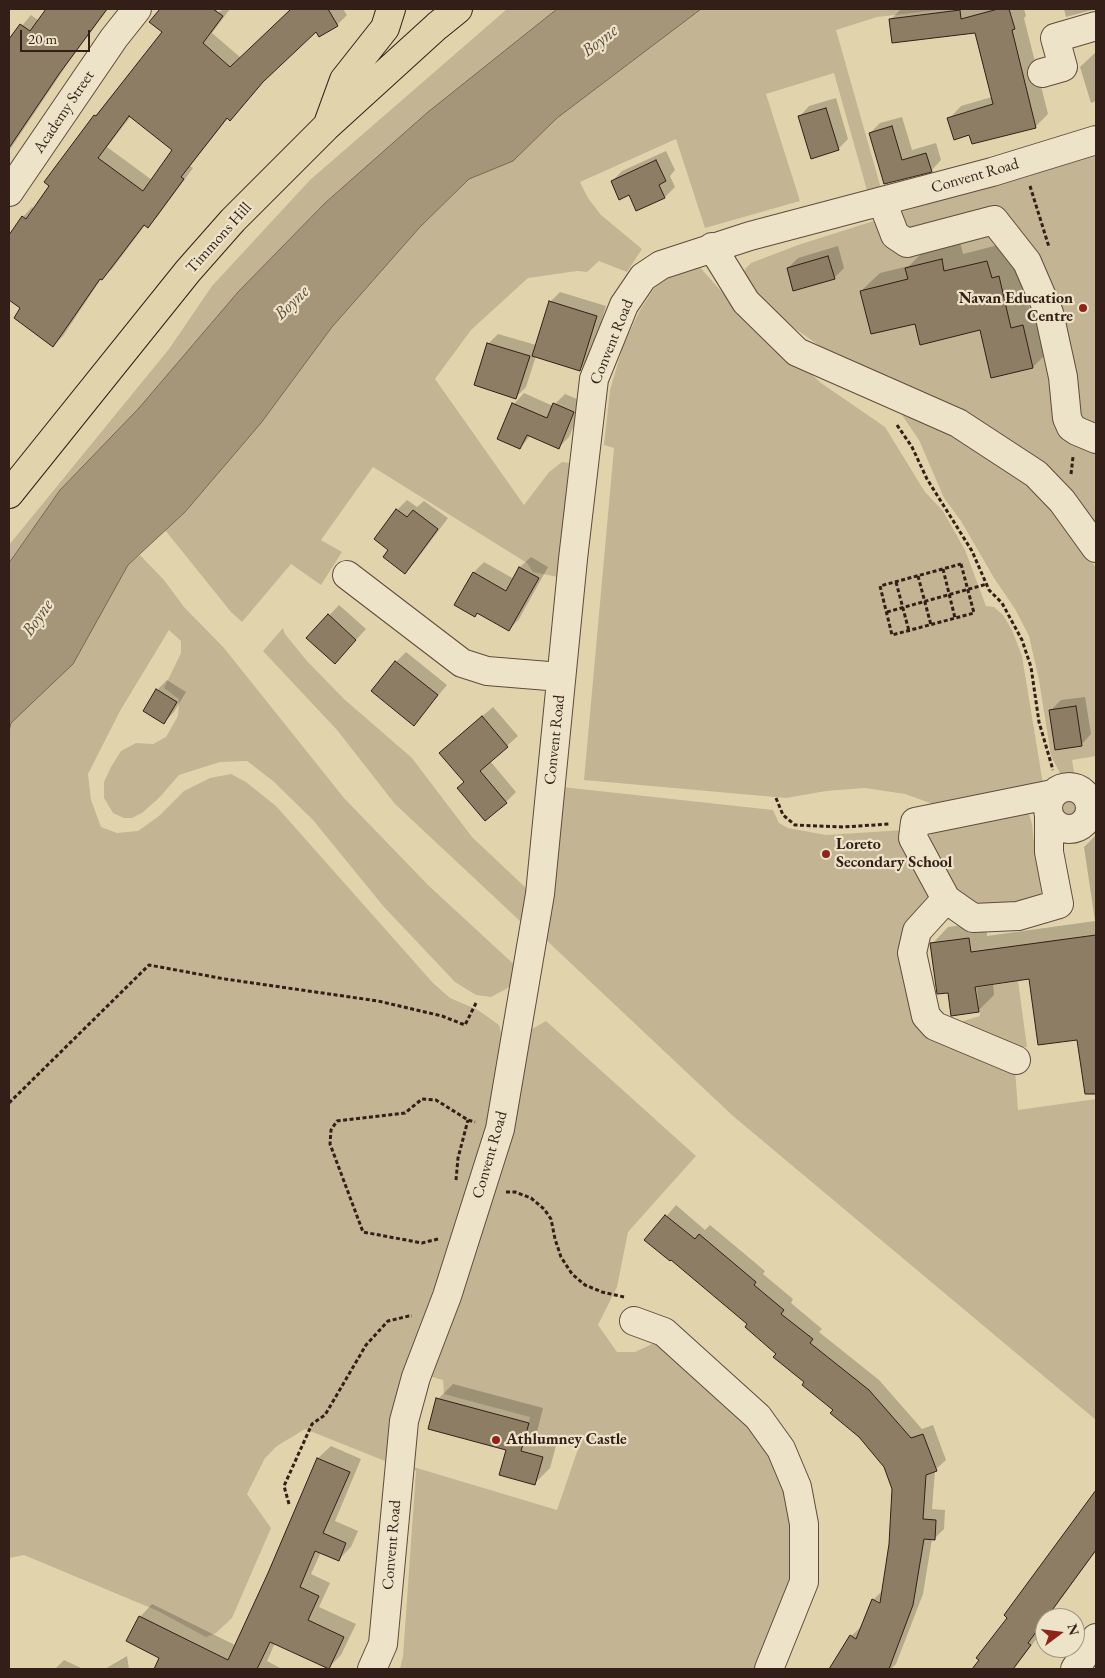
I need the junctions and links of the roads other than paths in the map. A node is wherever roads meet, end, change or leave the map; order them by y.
1 (137, 9) edge
2 (391, 9) edge
3 (458, 9) edge
4 (431, 17) edge
5 (1096, 26) edge
6 (1042, 73) dead end
7 (326, 127) junction
8 (1096, 140) edge
9 (9, 192) edge
10 (882, 201) junction
11 (712, 247) junction
12 (1096, 439) edge
13 (9, 494) edge
14 (1096, 548) edge
15 (347, 575) dead end
16 (561, 677) junction
17 (1067, 795) edge
18 (946, 899) junction
19 (1016, 1060) dead end
20 (634, 1321) road end
21 (1096, 1638) edge
22 (372, 1669) edge
23 (769, 1669) edge
24 (1075, 1669) edge

1 - 9 street, Academy Street
2 - 7 main road
3 - 4 main road, Timmons Hill
4 - 7 main road, Timmons Hill
5 - 6 street
7 - 13 main road, Timmons Hill
8 - 10 street, Convent Road
10 - 11 street, Convent Road
10 - 12 street
11 - 14 street
11 - 16 street, Convent Road
15 - 16 street
16 - 22 street, Convent Road
17 - 18 street
17 - 18 street
18 - 19 street
20 - 23 street
21 - 24 street

